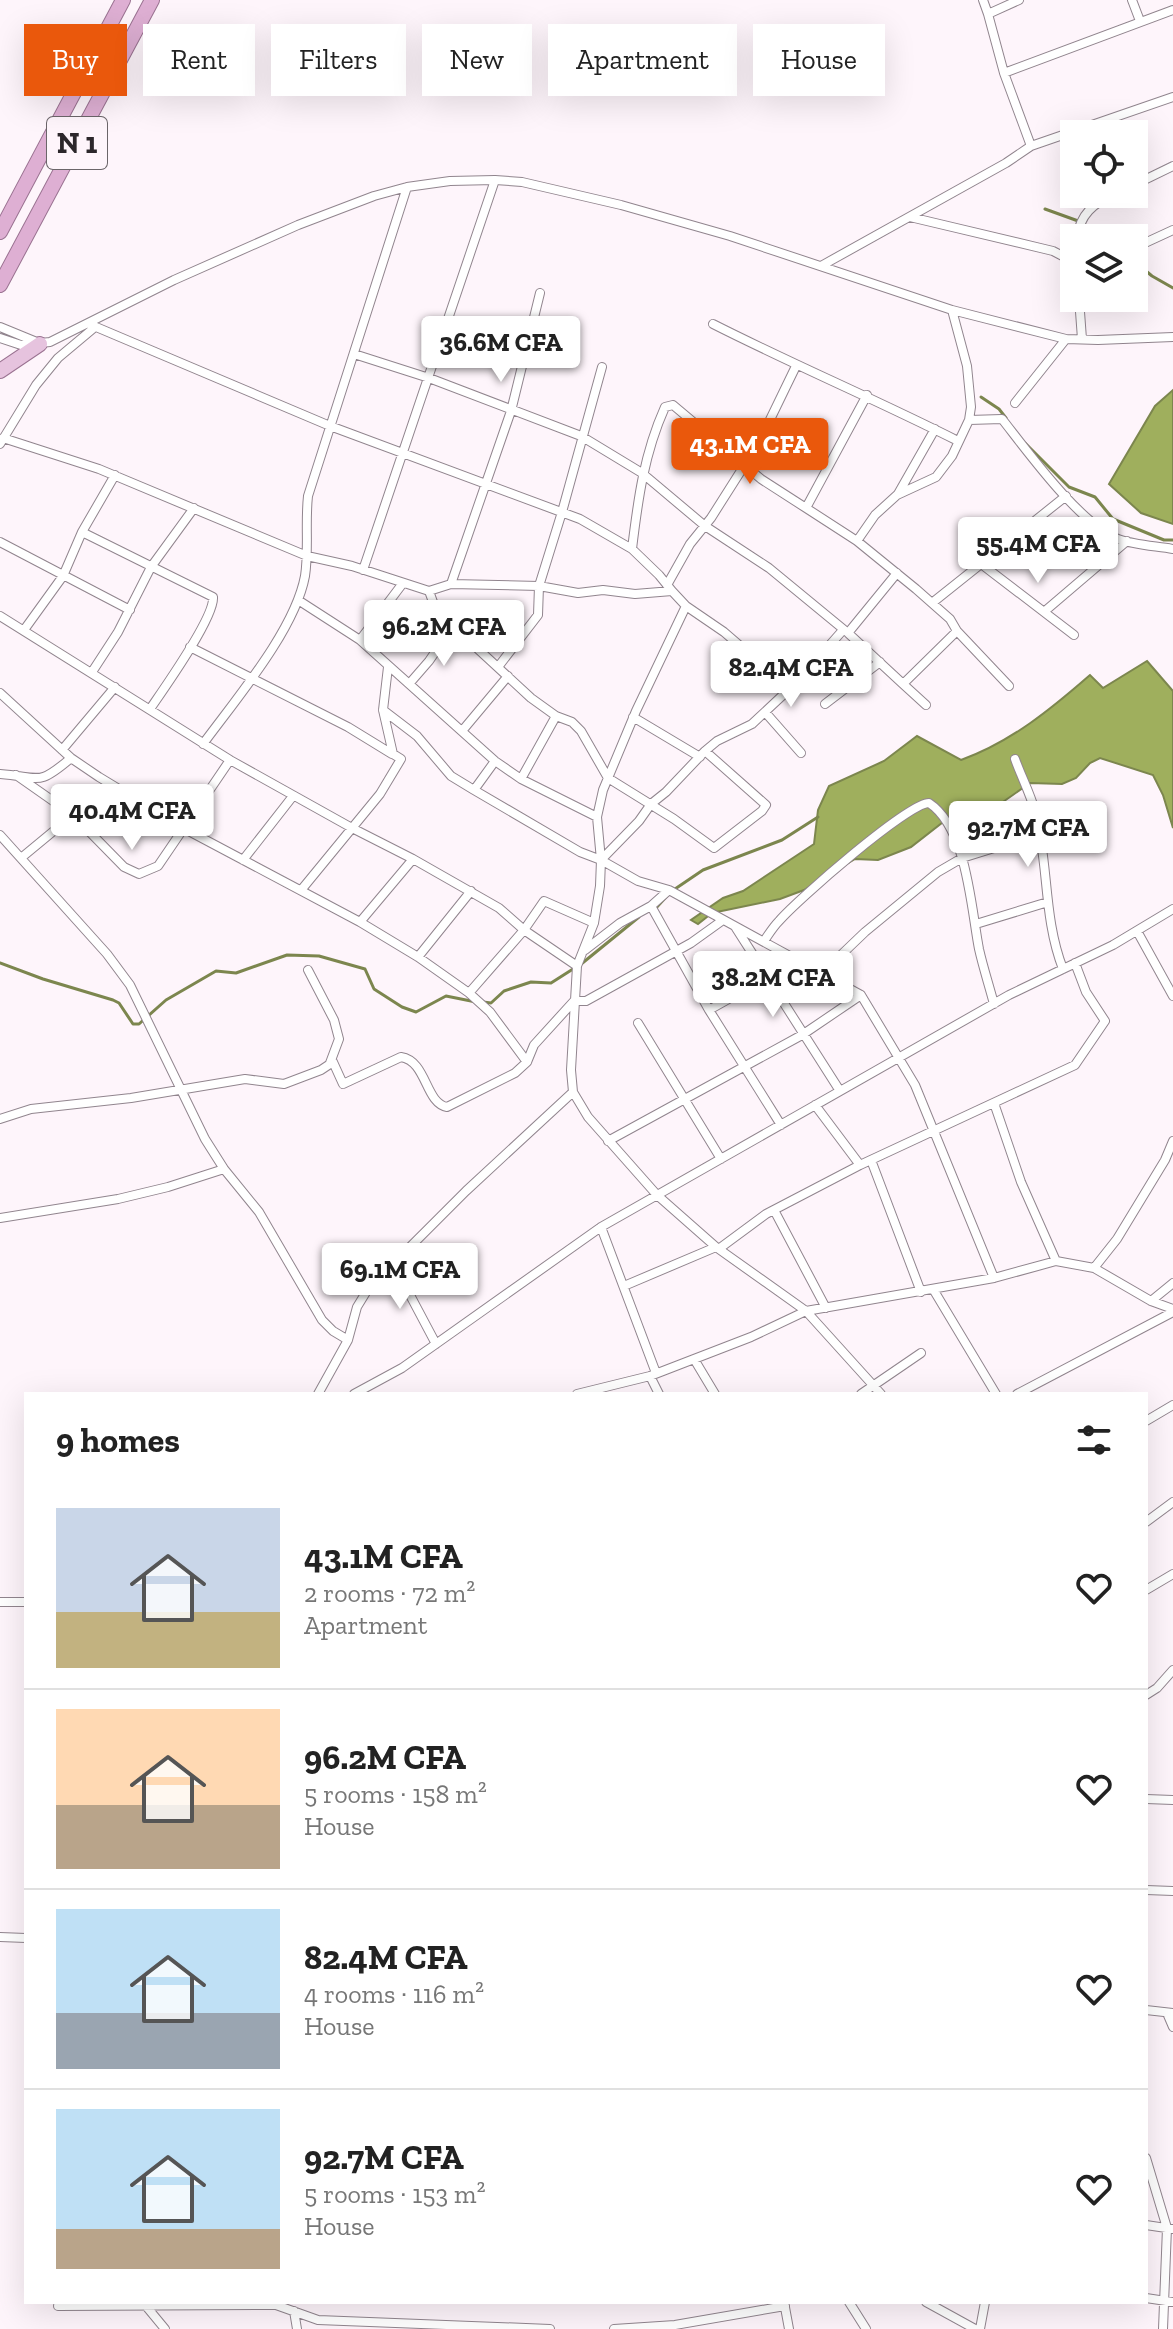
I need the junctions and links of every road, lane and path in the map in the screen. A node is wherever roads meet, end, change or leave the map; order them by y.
1 (123, 0) edge
2 (152, 0) edge
3 (983, 0) edge
4 (1019, 0) edge
5 (1132, 0) edge
6 (1008, 2) edge
7 (1173, 10) edge
8 (988, 14) junction
9 (1140, 21) junction
10 (1004, 73) junction
11 (1173, 97) edge
12 (1113, 120) edge
13 (1060, 138) edge
14 (1031, 146) junction
15 (1173, 166) edge
16 (1148, 178) edge
17 (495, 180) junction
18 (407, 187) junction
19 (908, 217) junction
20 (1173, 230) edge
21 (0, 232) edge
22 (1148, 242) edge
23 (1060, 255) edge
24 (821, 266) junction
25 (0, 285) edge
26 (540, 293) dead end
27 (952, 310) junction
28 (1080, 312) edge
29 (713, 324) dead end
30 (92, 326) junction
31 (0, 327) edge
32 (1173, 337) edge
33 (0, 338) edge
34 (1066, 339) junction
35 (1082, 339) junction
36 (40, 344) junction
37 (354, 354) junction
38 (796, 366) junction
39 (602, 367) dead end
40 (0, 371) edge
41 (429, 378) junction
42 (867, 395) junction
43 (1015, 403) dead end
44 (511, 411) junction
45 (969, 420) junction
46 (330, 426) junction
47 (935, 429) junction
48 (581, 436) junction
49 (1, 441) edge
50 (958, 441) junction
51 (403, 452) junction
52 (744, 466) junction
53 (642, 473) junction
54 (115, 475) junction
55 (487, 483) junction
56 (897, 495) junction
57 (1066, 496) junction
58 (194, 508) junction
59 (806, 508) junction
60 (562, 512) junction
61 (705, 526) junction
62 (82, 532) junction
63 (857, 541) junction
64 (1127, 541) junction
65 (0, 542) edge
66 (632, 549) junction
67 (1173, 549) edge
68 (307, 556) junction
69 (980, 563) junction
70 (151, 567) junction
71 (363, 570) junction
72 (897, 573) junction
73 (63, 576) junction
74 (403, 583) junction
75 (451, 584) junction
76 (539, 586) junction
77 (670, 588) junction
78 (429, 591) junction
79 (298, 600) junction
80 (932, 603) junction
81 (686, 606) junction
82 (130, 610) junction
83 (1045, 611) junction
84 (0, 616) edge
85 (453, 626) junction
86 (24, 630) junction
87 (957, 631) junction
88 (846, 632) junction
89 (1074, 635) dead end
90 (360, 640) junction
91 (190, 647) junction
92 (880, 662) junction
93 (388, 667) junction
94 (498, 667) junction
95 (92, 672) junction
96 (508, 676) junction
97 (252, 677) junction
98 (409, 684) junction
99 (903, 684) junction
100 (1009, 686) dead end
101 (115, 687) junction
102 (790, 689) junction
103 (0, 693) edge
104 (825, 704) dead end
105 (926, 705) dead end
106 (150, 709) junction
107 (383, 710) junction
108 (765, 712) junction
109 (556, 716) junction
110 (633, 717) junction
111 (462, 731) junction
112 (203, 744) junction
113 (62, 750) junction
114 (801, 753) dead end
115 (393, 754) junction
116 (702, 754) junction
117 (71, 758) junction
118 (1015, 759) dead end
119 (230, 760) junction
120 (495, 761) junction
121 (0, 774) edge
122 (16, 775) junction
123 (608, 778) junction
124 (521, 779) junction
125 (474, 790) junction
126 (293, 796) junction
127 (651, 804) junction
128 (73, 815) junction
129 (597, 817) junction
130 (183, 828) junction
131 (352, 828) junction
132 (1039, 834) junction
133 (0, 835) edge
134 (21, 858) junction
135 (962, 858) junction
136 (413, 859) junction
137 (243, 860) junction
138 (601, 860) junction
139 (302, 889) junction
140 (669, 890) junction
141 (471, 891) junction
142 (1048, 902) junction
143 (651, 906) junction
144 (1173, 909) edge
145 (723, 920) junction
146 (360, 922) junction
147 (594, 923) junction
148 (976, 924) junction
149 (736, 927) junction
150 (524, 930) junction
151 (1137, 931) junction
152 (764, 941) junction
153 (583, 951) junction
154 (676, 951) junction
155 (418, 957) junction
156 (798, 960) junction
157 (1075, 963) junction
158 (577, 966) junction
159 (1063, 969) junction
160 (308, 970) dead end
161 (826, 977) junction
162 (767, 978) junction
163 (469, 993) junction
164 (861, 995) junction
165 (1173, 996) edge
166 (574, 1001) junction
167 (994, 1004) junction
168 (709, 1010) junction
169 (638, 1023) dead end
170 (802, 1035) junction
171 (900, 1058) junction
172 (527, 1062) junction
173 (330, 1063) junction
174 (743, 1065) junction
175 (180, 1091) junction
176 (840, 1091) junction
177 (573, 1092) junction
178 (682, 1099) junction
179 (994, 1103) junction
180 (815, 1105) junction
181 (0, 1119) edge
182 (781, 1125) junction
183 (933, 1130) junction
184 (608, 1141) junction
185 (1173, 1141) edge
186 (721, 1159) junction
187 (871, 1160) junction
188 (860, 1165) junction
189 (224, 1169) junction
190 (657, 1195) junction
191 (774, 1210) junction
192 (0, 1218) edge
193 (601, 1227) junction
194 (718, 1247) junction
195 (1056, 1261) junction
196 (393, 1263) junction
197 (1094, 1268) junction
198 (994, 1278) junction
199 (1173, 1283) edge
200 (624, 1286) junction
201 (933, 1289) junction
202 (921, 1292) junction
203 (1151, 1301) junction
204 (826, 1308) junction
205 (1173, 1310) edge
206 (806, 1311) junction
207 (348, 1340) junction
208 (436, 1344) junction
209 (921, 1353) dead end
210 (694, 1359) junction
211 (653, 1374) junction
212 (875, 1385) junction
213 (319, 1392) edge
214 (358, 1392) edge
215 (585, 1392) edge
216 (658, 1392) edge
217 (714, 1392) edge
218 (864, 1392) edge
219 (880, 1392) edge
220 (995, 1392) edge
221 (1023, 1392) edge
222 (1173, 1405) edge
223 (1148, 1420) edge
224 (1173, 1502) edge
225 (1148, 1521) edge
226 (1173, 1574) edge
227 (1148, 1589) edge
228 (0, 1602) edge
229 (24, 1602) edge
230 (1173, 1670) edge
231 (1148, 1694) edge
232 (1148, 1799) edge
233 (1173, 1800) edge
234 (1148, 1890) edge
235 (1173, 1891) edge
236 (0, 1937) edge
237 (24, 1938) edge
238 (1148, 2010) edge
239 (1170, 2013) edge
240 (1173, 2027) edge
241 (1148, 2164) edge
242 (1148, 2225) edge
243 (1170, 2228) edge
244 (1148, 2298) edge
245 (1169, 2302) edge
246 (234, 2304) edge
247 (280, 2304) edge
248 (784, 2304) edge
249 (850, 2304) edge
250 (930, 2304) edge
251 (984, 2304) edge
252 (58, 2306) dead end
253 (146, 2306) junction
254 (294, 2311) junction
255 (479, 2327) edge
256 (165, 2329) edge
257 (297, 2329) edge
258 (550, 2329) edge
259 (614, 2329) edge
260 (789, 2329) edge
261 (866, 2329) edge
262 (978, 2329) edge
263 (1163, 2329) edge

1 - 21 highway, N 1
2 - 25 highway, N 1
3 - 8 street
4 - 6 street
5 - 9 street
6 - 8 street
7 - 9 street
8 - 10 street
9 - 10 street
10 - 14 street
11 - 12 street
13 - 14 street
14 - 19 street
15 - 16 street
17 - 18 street
17 - 24 street
17 - 41 street
18 - 30 street
18 - 37 street
19 - 23 street
19 - 24 street
20 - 22 street
24 - 27 street
26 - 44 street
27 - 34 street
27 - 45 street
28 - 35 street
29 - 38 street
30 - 36 street
30 - 46 street
30 - 49 street
31 - 36 street
32 - 35 street
33 - 36 street
34 - 35 street
34 - 43 street
36 - 40 main road
37 - 41 street
37 - 46 street
38 - 42 street
38 - 52 street
39 - 48 street
41 - 44 street
41 - 51 street
42 - 47 street
42 - 59 street
44 - 48 street
44 - 55 street
45 - 50 street
45 - 57 street
46 - 51 street
46 - 68 street
47 - 50 street
47 - 56 street
48 - 53 street
48 - 60 street
49 - 54 street
50 - 56 street
51 - 55 street
51 - 71 street
52 - 53 street
52 - 59 street
52 - 61 street
53 - 61 street
53 - 66 street
54 - 58 street
54 - 62 street
55 - 60 street
55 - 75 street
56 - 63 street
57 - 64 street
57 - 69 street
58 - 68 street
58 - 70 street
59 - 63 street
60 - 66 street
60 - 76 street
61 - 77 street
61 - 88 street
62 - 70 street
62 - 73 street
63 - 72 street
64 - 67 street
64 - 83 street
65 - 73 street
66 - 77 street
68 - 71 street
68 - 79 street
69 - 80 street
69 - 83 street
70 - 82 street
70 - 91 street
71 - 74 street
72 - 80 street
72 - 88 street
73 - 82 street
73 - 86 street
74 - 78 street
74 - 90 street
75 - 76 street
75 - 78 street
76 - 77 street
76 - 94 street
77 - 81 street
78 - 85 street
79 - 90 street
79 - 97 street
80 - 87 street
81 - 102 street
81 - 110 street
82 - 95 street
83 - 89 street
84 - 86 street
85 - 94 street
85 - 98 street
86 - 95 street
87 - 99 street
87 - 100 street
88 - 92 street
88 - 102 street
90 - 93 street
91 - 97 street
91 - 106 street
92 - 99 street
92 - 104 street
93 - 98 street
93 - 107 street
94 - 96 street
95 - 101 street
96 - 109 street
96 - 111 street
97 - 112 street
97 - 115 street
98 - 111 street
99 - 105 street
101 - 106 street
101 - 113 street
102 - 108 street
103 - 113 street
106 - 112 street
107 - 115 street
107 - 125 street
108 - 114 street
108 - 116 street
109 - 123 street
109 - 124 street
110 - 116 street
110 - 123 street
111 - 120 street
112 - 119 street
113 - 117 street
115 - 131 street
116 - 127 street
116 - 127 street
117 - 122 street
117 - 130 street
118 - 132 street
119 - 126 street
119 - 130 street
120 - 124 street
120 - 125 street
121 - 122 street
122 - 128 street
123 - 127 street
123 - 129 street
124 - 129 street
125 - 138 street
126 - 131 street
126 - 137 street
127 - 138 street
128 - 130 street
128 - 134 street
129 - 138 street
130 - 137 street
131 - 136 street
131 - 139 street
132 - 135 street
132 - 142 street
133 - 134 street
134 - 175 street
135 - 148 street
135 - 152 street
135 - 161 street
136 - 141 street
136 - 146 street
137 - 139 street
138 - 140 street
138 - 147 street
139 - 146 street
140 - 143 street
140 - 145 street
141 - 150 street
141 - 155 street
142 - 148 street
142 - 159 street
143 - 153 street
143 - 154 street
144 - 151 street
145 - 149 street
145 - 154 street
146 - 155 street
147 - 150 street
147 - 153 street
148 - 167 street
149 - 152 street
149 - 162 street
150 - 158 street
150 - 163 street
151 - 157 street
151 - 165 street
152 - 156 street
153 - 158 street
154 - 166 street
154 - 168 street
155 - 163 street
156 - 161 street
156 - 162 street
157 - 159 street
157 - 179 street
158 - 166 street
159 - 167 street
160 - 173 street
161 - 164 street
162 - 168 street
162 - 170 street
163 - 172 street
164 - 170 street
164 - 171 street
166 - 172 street
166 - 177 street
167 - 171 street
168 - 174 street
169 - 178 street
170 - 174 street
170 - 176 street
171 - 176 street
171 - 183 street
172 - 173 street
173 - 175 street
174 - 178 street
174 - 182 street
175 - 181 street
175 - 189 street
176 - 180 street
177 - 184 street
177 - 196 street
178 - 184 street
178 - 186 street
179 - 183 street
179 - 195 street
180 - 182 street
180 - 188 street
182 - 186 street
183 - 187 street
183 - 198 street
184 - 190 street
185 - 197 street
186 - 190 street
187 - 188 street
187 - 202 street
188 - 191 street
189 - 192 street
189 - 207 street
190 - 193 street
190 - 194 street
191 - 194 street
191 - 204 street
193 - 200 street
193 - 208 street
194 - 200 street
194 - 206 street
195 - 197 street
195 - 198 street
196 - 207 street
196 - 208 street
197 - 203 street
198 - 201 street
199 - 203 street
200 - 211 street
201 - 202 street
201 - 220 street
202 - 204 street
203 - 205 street
204 - 206 street
205 - 221 street
206 - 210 street
206 - 212 street
207 - 213 street
208 - 214 street
209 - 212 street
210 - 211 street
210 - 217 street
211 - 215 street
211 - 216 street
212 - 218 street
212 - 219 street
222 - 223 street
224 - 225 street
226 - 227 street
228 - 229 street
230 - 231 street
232 - 233 street
234 - 235 street
236 - 237 street
238 - 239 street
239 - 240 street
241 - 243 street
242 - 243 street
243 - 245 street
244 - 245 street
245 - 263 street
246 - 253 street
247 - 254 street
248 - 259 street
248 - 260 street
249 - 261 street
250 - 262 street
251 - 262 street
252 - 253 street
253 - 256 street
254 - 255 street
254 - 257 street
255 - 258 street

